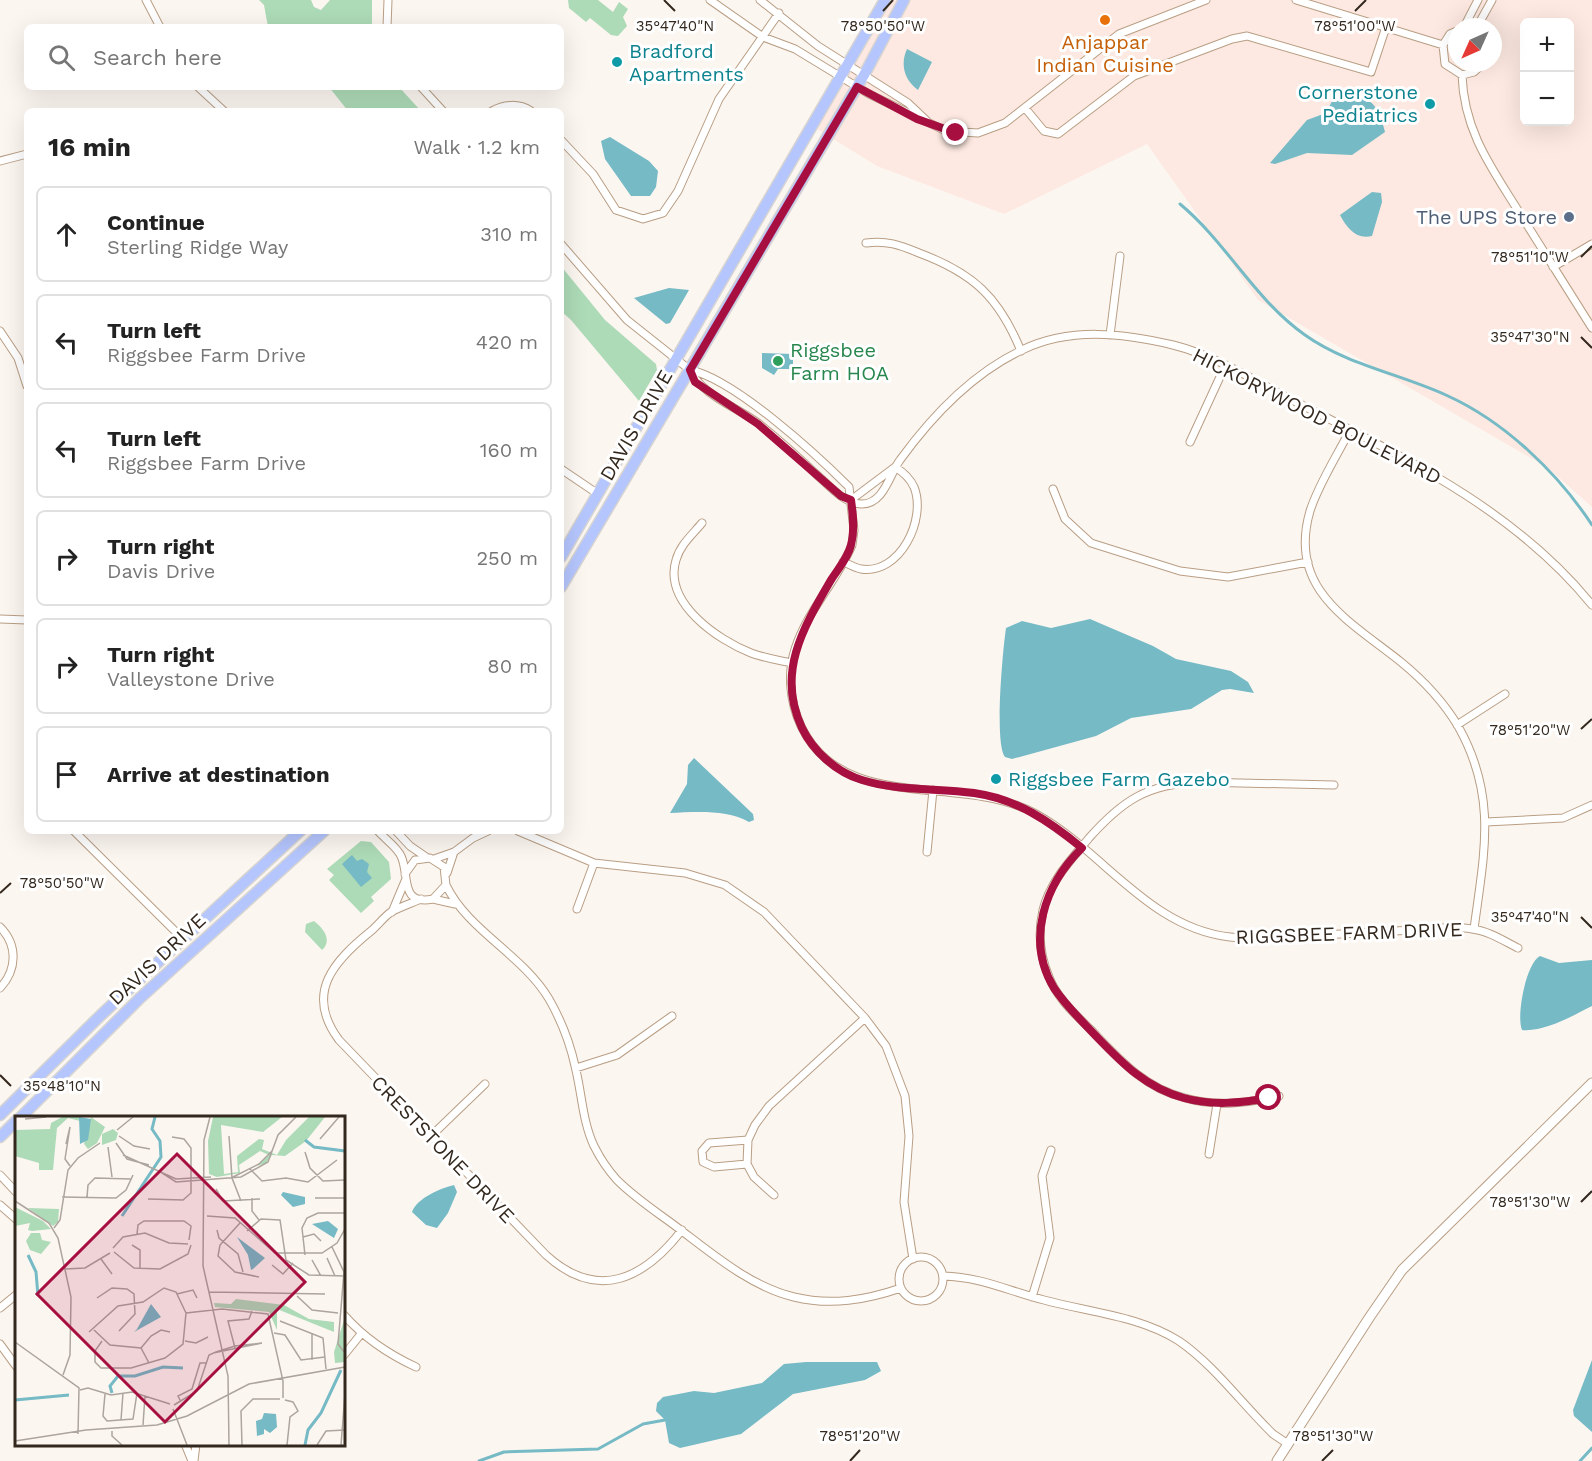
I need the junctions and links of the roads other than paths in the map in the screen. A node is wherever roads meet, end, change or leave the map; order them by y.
1 (146, 0) edge
2 (388, 0) edge
3 (710, 0) edge
4 (760, 0) edge
5 (885, 0) edge
6 (904, 0) edge
7 (1206, 0) edge
8 (1296, 0) edge
9 (1478, 0) edge
10 (1492, 0) edge
11 (779, 13) junction
12 (1469, 18) edge
13 (1482, 18) edge
14 (158, 24) edge
15 (387, 24) edge
16 (1386, 27) junction
17 (762, 37) junction
18 (1448, 37) edge
19 (1443, 45) junction
20 (847, 64) junction
21 (1474, 72) edge
22 (864, 75) junction
23 (1462, 75) junction
24 (841, 77) junction
25 (857, 87) junction
26 (201, 90) edge
27 (424, 90) edge
28 (221, 108) edge
29 (440, 108) edge
30 (497, 108) edge
31 (522, 108) edge
32 (1025, 108) junction
33 (927, 121) junction
34 (564, 143) edge
35 (24, 155) edge
36 (0, 161) edge
37 (866, 243) dead end
38 (1592, 244) edge
39 (564, 247) edge
40 (1120, 256) dead end
41 (1553, 267) junction
42 (1590, 320) edge
43 (1592, 328) edge
44 (0, 331) edge
45 (1110, 335) junction
46 (1021, 351) junction
47 (676, 360) junction
48 (1225, 366) junction
49 (690, 370) junction
50 (24, 377) edge
51 (1350, 430) junction
52 (1190, 442) dead end
53 (895, 467) junction
54 (564, 471) edge
55 (1053, 489) dead end
56 (598, 494) junction
57 (851, 500) junction
58 (702, 523) dead end
59 (564, 552) edge
60 (843, 562) junction
61 (1308, 562) junction
62 (564, 582) edge
63 (1592, 605) edge
64 (0, 619) edge
65 (24, 620) edge
66 (791, 663) junction
67 (1505, 693) dead end
68 (1457, 725) junction
69 (1334, 785) dead end
70 (933, 789) junction
71 (1592, 806) edge
72 (1486, 822) junction
73 (77, 834) edge
74 (297, 834) edge
75 (321, 834) edge
76 (381, 834) edge
77 (399, 834) edge
78 (480, 834) edge
79 (525, 834) edge
80 (1082, 848) junction
81 (454, 852) junction
82 (927, 852) dead end
83 (430, 858) junction
84 (594, 863) junction
85 (447, 873) junction
86 (405, 878) junction
87 (446, 885) junction
88 (433, 899) junction
89 (422, 900) junction
90 (455, 904) junction
91 (577, 909) dead end
92 (392, 912) junction
93 (0, 927) edge
94 (1474, 929) junction
95 (182, 938) junction
96 (1518, 948) dead end
97 (0, 988) edge
98 (672, 1016) dead end
99 (865, 1018) junction
100 (576, 1068) junction
101 (1592, 1083) edge
102 (485, 1084) dead end
103 (1279, 1096) dead end
104 (1217, 1104) junction
105 (0, 1115) edge
106 (21, 1116) edge
107 (15, 1122) edge
108 (431, 1136) junction
109 (0, 1137) edge
110 (748, 1140) junction
111 (1051, 1150) dead end
112 (1209, 1154) dead end
113 (747, 1164) junction
114 (0, 1175) edge
115 (15, 1191) edge
116 (774, 1195) dead end
117 (0, 1205) edge
118 (15, 1218) edge
119 (682, 1230) junction
120 (913, 1259) junction
121 (943, 1276) junction
122 (901, 1288) junction
123 (15, 1296) edge
124 (1032, 1297) junction
125 (0, 1308) edge
126 (345, 1316) edge
127 (361, 1334) junction
128 (0, 1344) edge
129 (345, 1354) edge
130 (15, 1365) edge
131 (416, 1367) dead end
132 (1288, 1444) junction
133 (186, 1446) edge
134 (196, 1446) edge
135 (193, 1461) edge
136 (1277, 1461) edge

1 - 14 street
2 - 15 street
3 - 17 street
4 - 11 street
5 - 20 main road, DAVIS DRIVE
6 - 22 main road, DAVIS DRIVE
7 - 32 street
8 - 16 street
9 - 12 street
10 - 13 street
11 - 17 street
11 - 20 street
16 - 19 street
16 - 32 street
17 - 24 street
17 - 34 street
18 - 19 street
19 - 23 street
20 - 22 street
20 - 24 main road, DAVIS DRIVE
21 - 23 street
22 - 25 main road, DAVIS DRIVE
22 - 33 street
23 - 41 street
24 - 25 street
24 - 47 main road, DAVIS DRIVE
25 - 33 street
25 - 49 main road, DAVIS DRIVE
26 - 28 street
27 - 29 street
30 - 31 street
32 - 33 street
35 - 36 street
37 - 46 street
38 - 41 street
39 - 47 street, RIGGSBEE FARM DRIVE
40 - 45 street
41 - 42 street
42 - 43 street
44 - 50 street
45 - 46 street, HICKORYWOOD BOULEVARD
45 - 48 street, HICKORYWOOD BOULEVARD
46 - 53 street, HICKORYWOOD BOULEVARD
47 - 49 street, RIGGSBEE FARM DRIVE
47 - 56 main road, DAVIS DRIVE
48 - 51 street, HICKORYWOOD BOULEVARD
48 - 52 street
49 - 57 street, RIGGSBEE FARM DRIVE
49 - 57 street, RIGGSBEE FARM DRIVE
49 - 62 main road, DAVIS DRIVE
51 - 61 street
51 - 63 street, HICKORYWOOD BOULEVARD
53 - 57 street
53 - 57 street, HICKORYWOOD BOULEVARD
53 - 60 street
54 - 56 street
55 - 61 street
56 - 59 main road, DAVIS DRIVE
57 - 60 street, RIGGSBEE FARM DRIVE
58 - 66 street
60 - 66 street, RIGGSBEE FARM DRIVE
61 - 68 street
64 - 65 street
66 - 70 street, RIGGSBEE FARM DRIVE
67 - 68 street
68 - 72 street
69 - 80 street
70 - 80 street, RIGGSBEE FARM DRIVE
70 - 82 street
71 - 72 street
72 - 94 street
73 - 95 street
74 - 95 main road, DAVIS DRIVE
75 - 106 main road, DAVIS DRIVE
76 - 86 street
77 - 83 street
78 - 81 street
79 - 84 street
80 - 94 street, RIGGSBEE FARM DRIVE
80 - 104 street
81 - 83 street
81 - 85 street
83 - 85 street
83 - 86 street
84 - 91 street
84 - 99 street
85 - 87 street
86 - 89 street
86 - 92 street, CRESTSTONE DRIVE
87 - 88 street
87 - 90 street
88 - 89 street
88 - 90 street
89 - 92 street, CRESTSTONE DRIVE
90 - 100 street
92 - 108 street, CRESTSTONE DRIVE
93 - 97 street
94 - 96 street, RIGGSBEE FARM DRIVE
95 - 105 main road, DAVIS DRIVE
98 - 100 street
99 - 110 street
99 - 120 street
100 - 119 street
101 - 132 street
102 - 108 street
103 - 104 street
104 - 112 street
107 - 109 main road, DAVIS DRIVE
108 - 119 street, CRESTSTONE DRIVE
110 - 113 street
110 - 113 street
111 - 124 street
113 - 116 street
114 - 115 street
117 - 118 street
119 - 122 street
120 - 121 street
120 - 122 street
121 - 122 street
121 - 124 street
123 - 125 street
124 - 132 street
126 - 127 street
127 - 129 street
127 - 131 street
128 - 130 street
132 - 136 street
133 - 135 street
134 - 135 street

